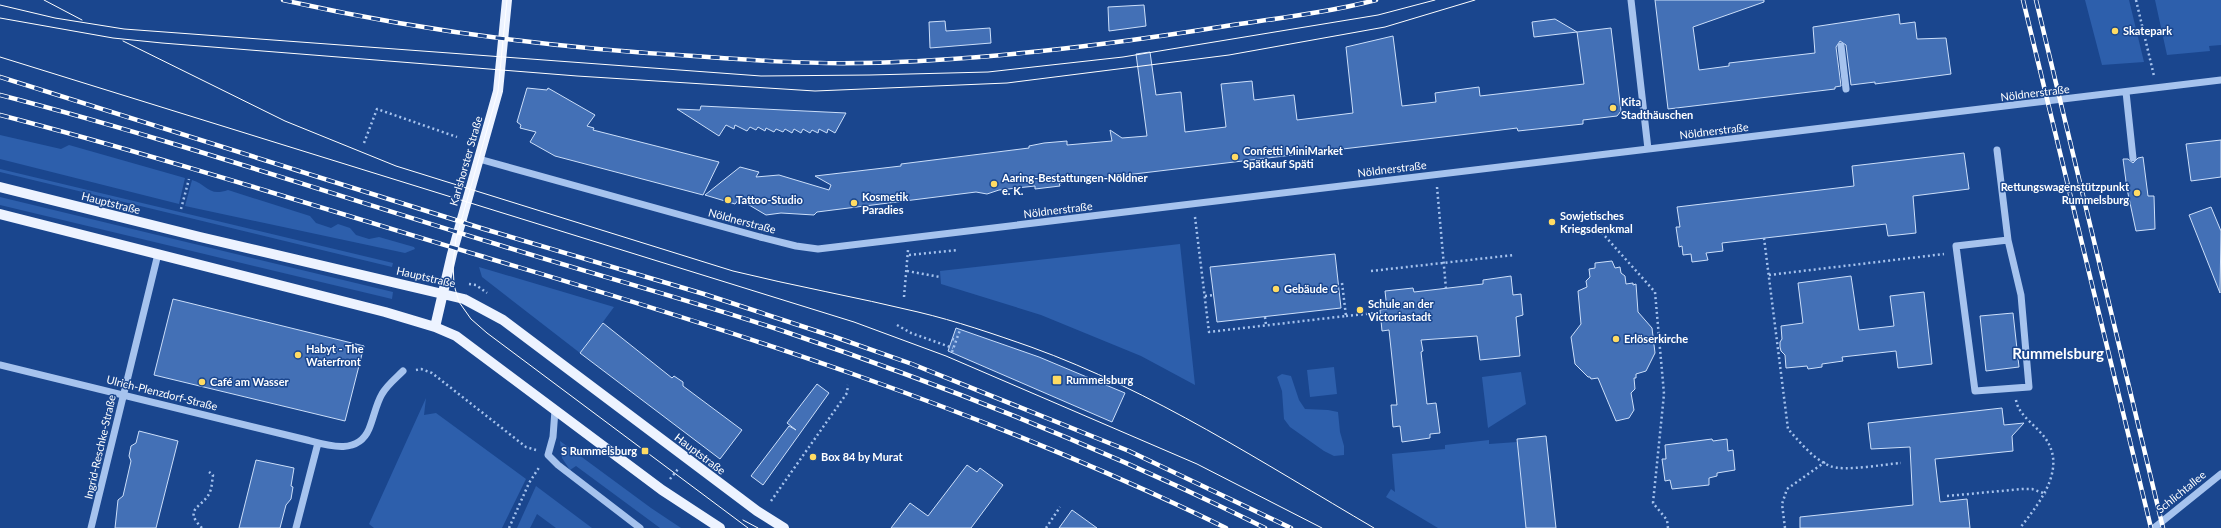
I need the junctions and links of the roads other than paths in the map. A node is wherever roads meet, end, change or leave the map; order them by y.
1 (507, 0) edge
2 (1631, 0) edge
3 (1841, 46) dead end
4 (2221, 80) edge
5 (1846, 89) dead end
6 (2126, 92) junction
7 (1648, 149) junction
8 (1997, 150) dead end
9 (2133, 158) dead end
10 (479, 159) junction
11 (0, 187) edge
12 (0, 214) edge
13 (2008, 240) junction
14 (158, 254) junction
15 (442, 293) junction
16 (435, 327) junction
17 (0, 365) edge
18 (403, 371) road end
19 (123, 395) junction
20 (555, 410) junction
21 (318, 443) junction
22 (2221, 474) edge
23 (92, 528) edge
24 (296, 528) edge
25 (640, 528) edge
26 (720, 528) edge
27 (784, 528) edge
28 (2154, 528) edge

1 - 10 main road, Karlshorster Straße
2 - 7 street
3 - 5 street
4 - 6 street, Nöldnerstraße
6 - 7 street, Nöldnerstraße
6 - 9 street
7 - 10 street, Nöldnerstraße
8 - 13 street
10 - 15 main road, Karlshorster Straße
11 - 15 main road, Hauptstraße
12 - 14 main road
13 - 13 street
14 - 16 main road
14 - 19 street, Ingrid-Reschke-Straße
15 - 16 main road, Karlshorster Straße
15 - 27 main road, Hauptstraße
16 - 20 main road
17 - 19 street, Ulrich-Plenzdorf-Straße
18 - 21 street, Ulrich-Plenzdorf-Straße
19 - 21 street, Ulrich-Plenzdorf-Straße
19 - 23 street, Ingrid-Reschke-Straße
20 - 25 street
20 - 26 main road
21 - 24 street
22 - 28 street, Schlichtallee

